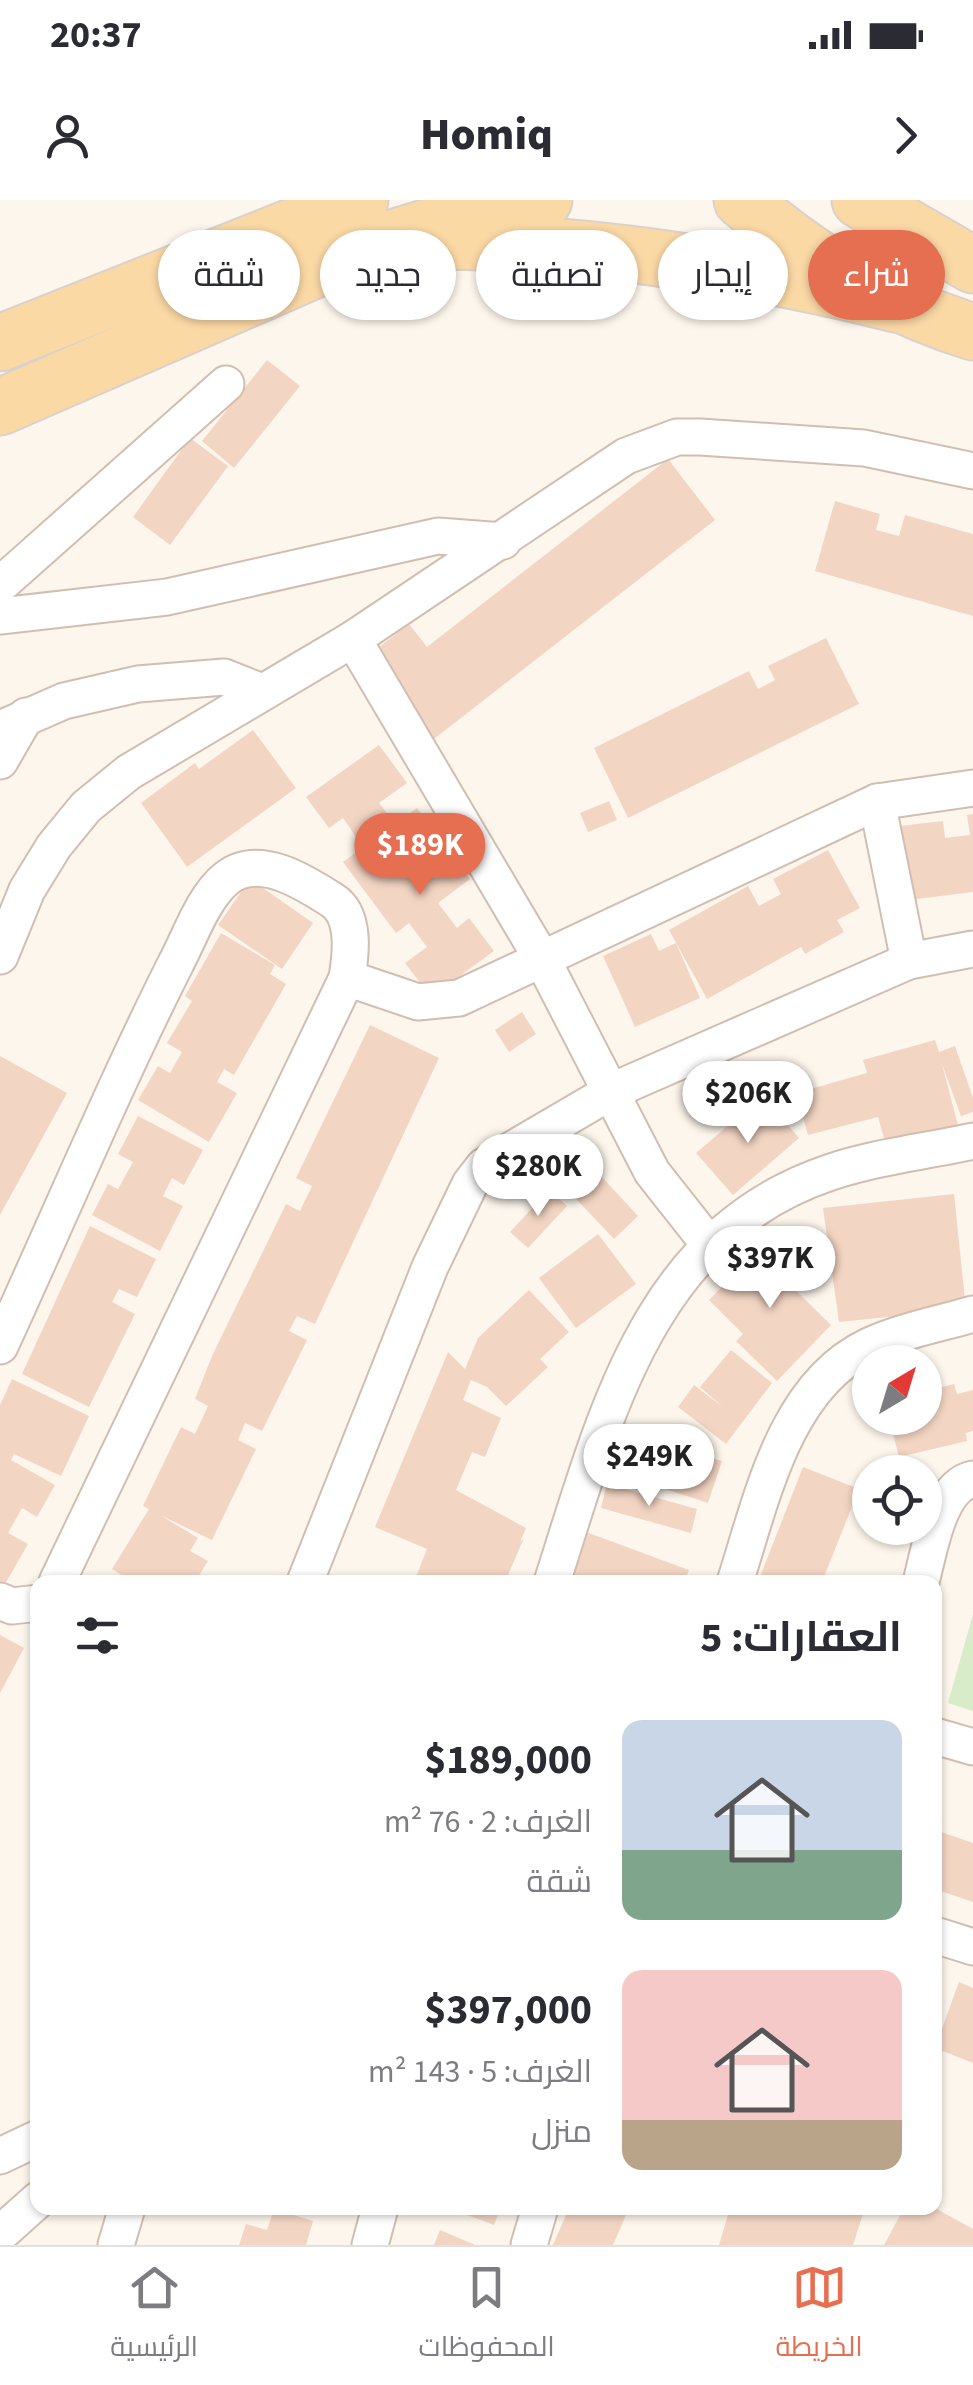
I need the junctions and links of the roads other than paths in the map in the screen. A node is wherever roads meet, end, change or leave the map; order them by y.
1 (544, 200) edge
2 (702, 200) edge
3 (722, 200) edge
4 (742, 200) edge
5 (882, 208) edge
6 (368, 222) edge
7 (808, 254) edge
8 (973, 265) edge
9 (808, 285) edge
10 (940, 320) edge
11 (973, 332) edge
12 (0, 343) edge
13 (226, 384) dead end
14 (0, 407) edge
15 (973, 471) edge
16 (504, 541) junction
17 (0, 585) edge
18 (0, 616) edge
19 (354, 639) junction
20 (262, 692) junction
21 (13, 722) edge
22 (0, 761) edge
23 (973, 788) edge
24 (877, 802) junction
25 (973, 950) edge
26 (0, 956) edge
27 (542, 959) junction
28 (909, 961) junction
29 (348, 978) junction
30 (612, 1091) junction
31 (973, 1141) edge
32 (708, 1242) junction
33 (973, 1314) edge
34 (0, 1346) edge
35 (973, 1479) edge
36 (60, 1575) edge
37 (308, 1575) edge
38 (554, 1575) edge
39 (737, 1575) edge
40 (922, 1575) edge
41 (0, 1601) edge
42 (30, 1604) edge
43 (942, 1738) edge
44 (973, 1746) edge
45 (942, 1937) edge
46 (973, 1947) edge
47 (30, 2142) edge
48 (0, 2156) edge
49 (30, 2207) edge
50 (125, 2215) edge
51 (378, 2215) edge
52 (538, 2215) edge
53 (0, 2234) edge
54 (116, 2245) edge
55 (370, 2245) edge
56 (529, 2245) edge

1 - 6 main road
2 - 3 main road
4 - 7 main road
5 - 8 main road
6 - 9 main road
6 - 12 main road
6 - 14 main road
10 - 11 main road
13 - 17 street
15 - 16 street
16 - 18 street
16 - 19 street
19 - 20 street
19 - 27 street
20 - 21 street
20 - 26 street
21 - 22 street
23 - 24 street
24 - 27 street
24 - 28 street
25 - 28 street
27 - 29 street
27 - 30 street
28 - 30 street
29 - 34 street
29 - 36 street
30 - 32 street
30 - 37 street
31 - 32 street
32 - 38 street
33 - 39 street
35 - 40 street
41 - 42 street
43 - 44 street
45 - 46 street
47 - 48 street
49 - 53 street
50 - 54 street
51 - 55 street
52 - 56 street

